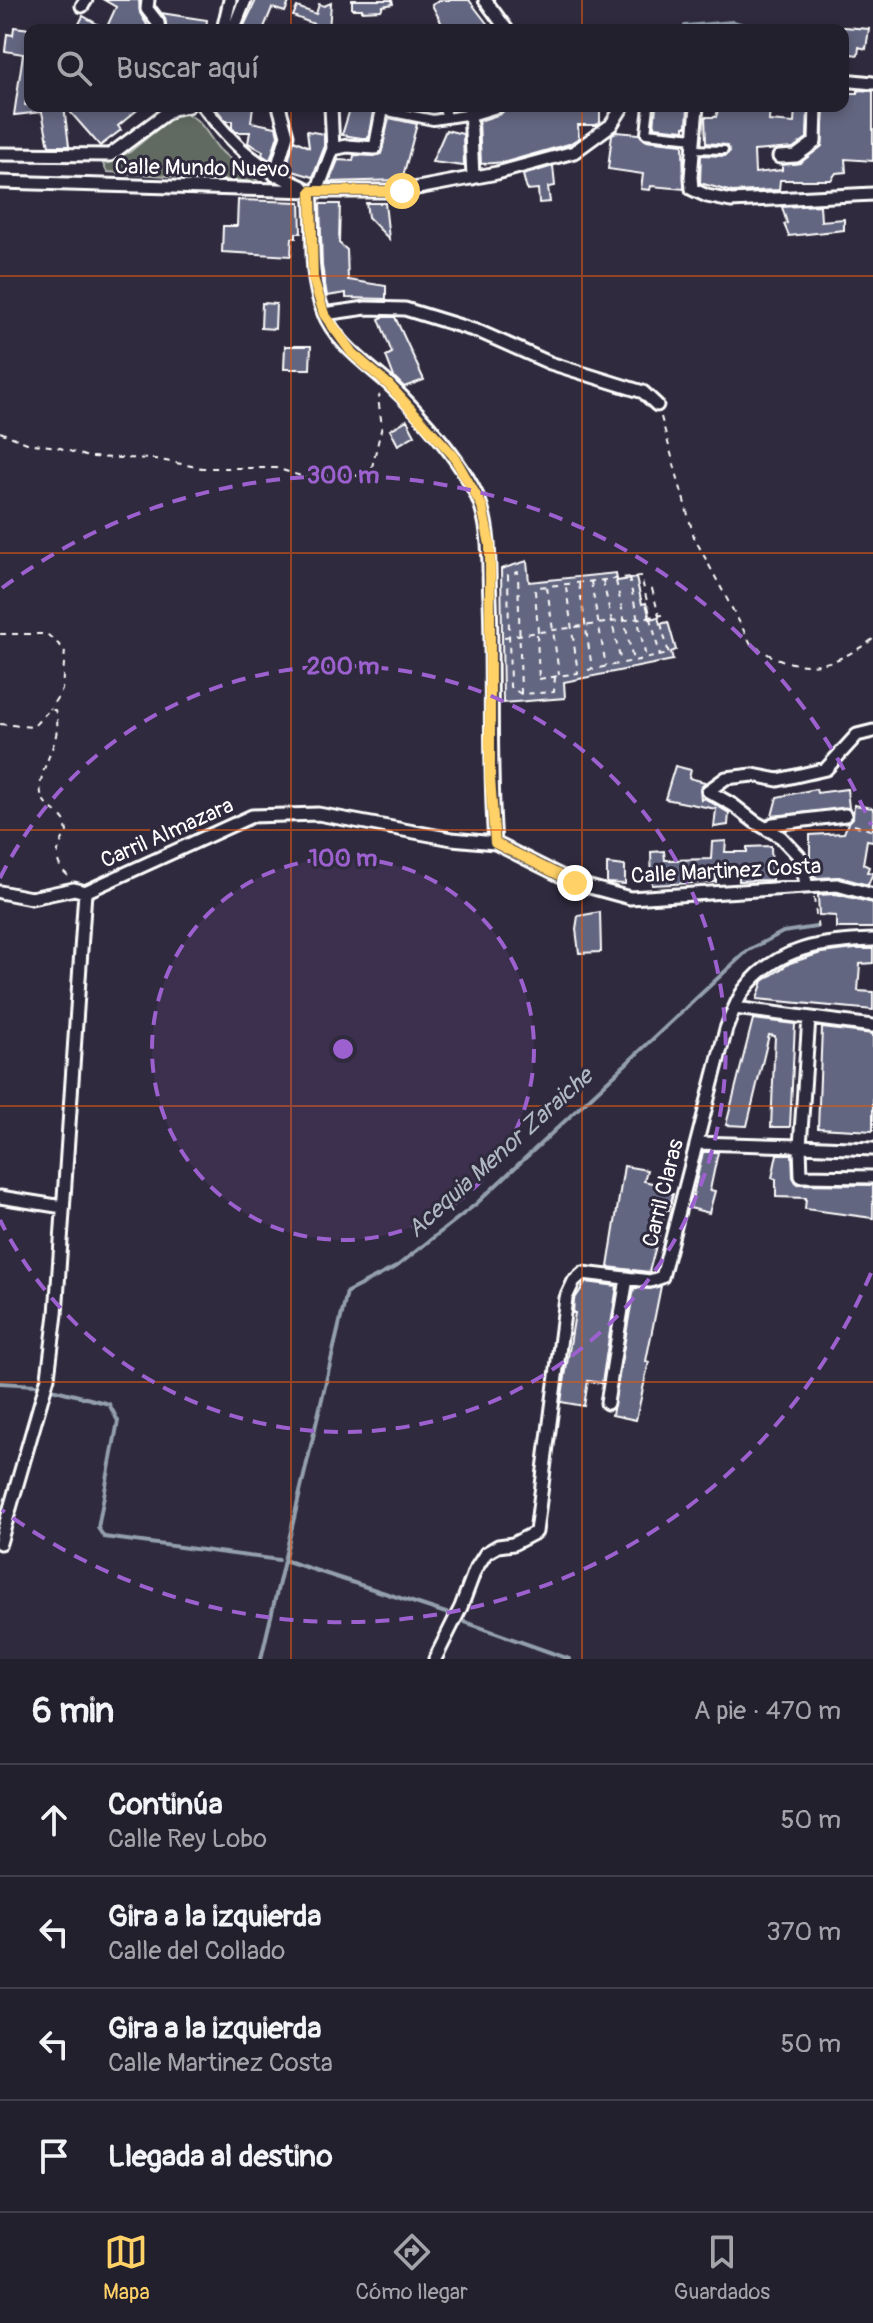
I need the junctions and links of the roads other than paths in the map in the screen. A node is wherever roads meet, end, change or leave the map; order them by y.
1 (148, 0) edge
2 (230, 0) edge
3 (245, 0) edge
4 (485, 0) edge
5 (158, 24) edge
6 (224, 24) edge
7 (235, 24) edge
8 (503, 24) edge
9 (849, 81) edge
10 (873, 83) edge
11 (168, 112) edge
12 (208, 112) edge
13 (281, 112) edge
14 (331, 112) edge
15 (382, 112) edge
16 (400, 112) edge
17 (445, 112) edge
18 (465, 112) edge
19 (471, 112) edge
20 (619, 112) edge
21 (648, 112) edge
22 (697, 112) edge
23 (816, 112) edge
24 (447, 118) junction
25 (694, 144) junction
26 (333, 149) junction
27 (724, 150) dead end
28 (0, 154) edge
29 (779, 157) dead end
30 (275, 175) junction
31 (473, 178) junction
32 (0, 182) edge
33 (314, 191) junction
34 (873, 194) edge
35 (324, 314) junction
36 (657, 405) road end
37 (873, 731) edge
38 (857, 735) junction
39 (873, 738) edge
40 (850, 820) road end
41 (768, 830) junction
42 (495, 843) junction
43 (810, 886) junction
44 (80, 891) junction
45 (0, 892) edge
46 (873, 895) edge
47 (873, 940) edge
48 (735, 1008) junction
49 (809, 1018) junction
50 (873, 1026) edge
51 (697, 1143) junction
52 (800, 1146) junction
53 (873, 1149) edge
54 (873, 1177) edge
55 (0, 1197) edge
56 (63, 1207) junction
57 (627, 1278) junction
58 (607, 1403) dead end
59 (0, 1543) edge
60 (435, 1659) edge

1 - 5 street
2 - 6 street
3 - 7 street
4 - 8 street
9 - 10 street
11 - 28 street, Calle Mundo Nuevo
12 - 30 street, Calle Mundo Nuevo
13 - 30 street
14 - 26 street
15 - 26 street
16 - 24 street
17 - 24 street
18 - 24 street
19 - 31 street
20 - 31 street
21 - 25 street
22 - 25 street
23 - 29 street
25 - 27 lane
25 - 34 street
26 - 33 street
30 - 33 street, Calle Mundo Nuevo
31 - 33 street
32 - 33 street, Calle Mundo Nuevo
33 - 35 street
35 - 36 street
35 - 42 street
37 - 38 street
38 - 39 street
38 - 41 street
40 - 41 street
41 - 43 street
42 - 43 street, Calle Martinez Costa
42 - 44 street, Carril Almazara
43 - 46 street, Calle Martinez Costa
44 - 45 street, Carril Almazara
44 - 56 street
47 - 48 street, Carril Claras
48 - 49 street
48 - 51 street, Carril Claras
49 - 50 street
49 - 52 street
51 - 52 street
51 - 57 street, Carril Claras
52 - 53 street
52 - 54 street
55 - 56 street
56 - 59 street
57 - 58 street
57 - 60 street, Carril Claras

